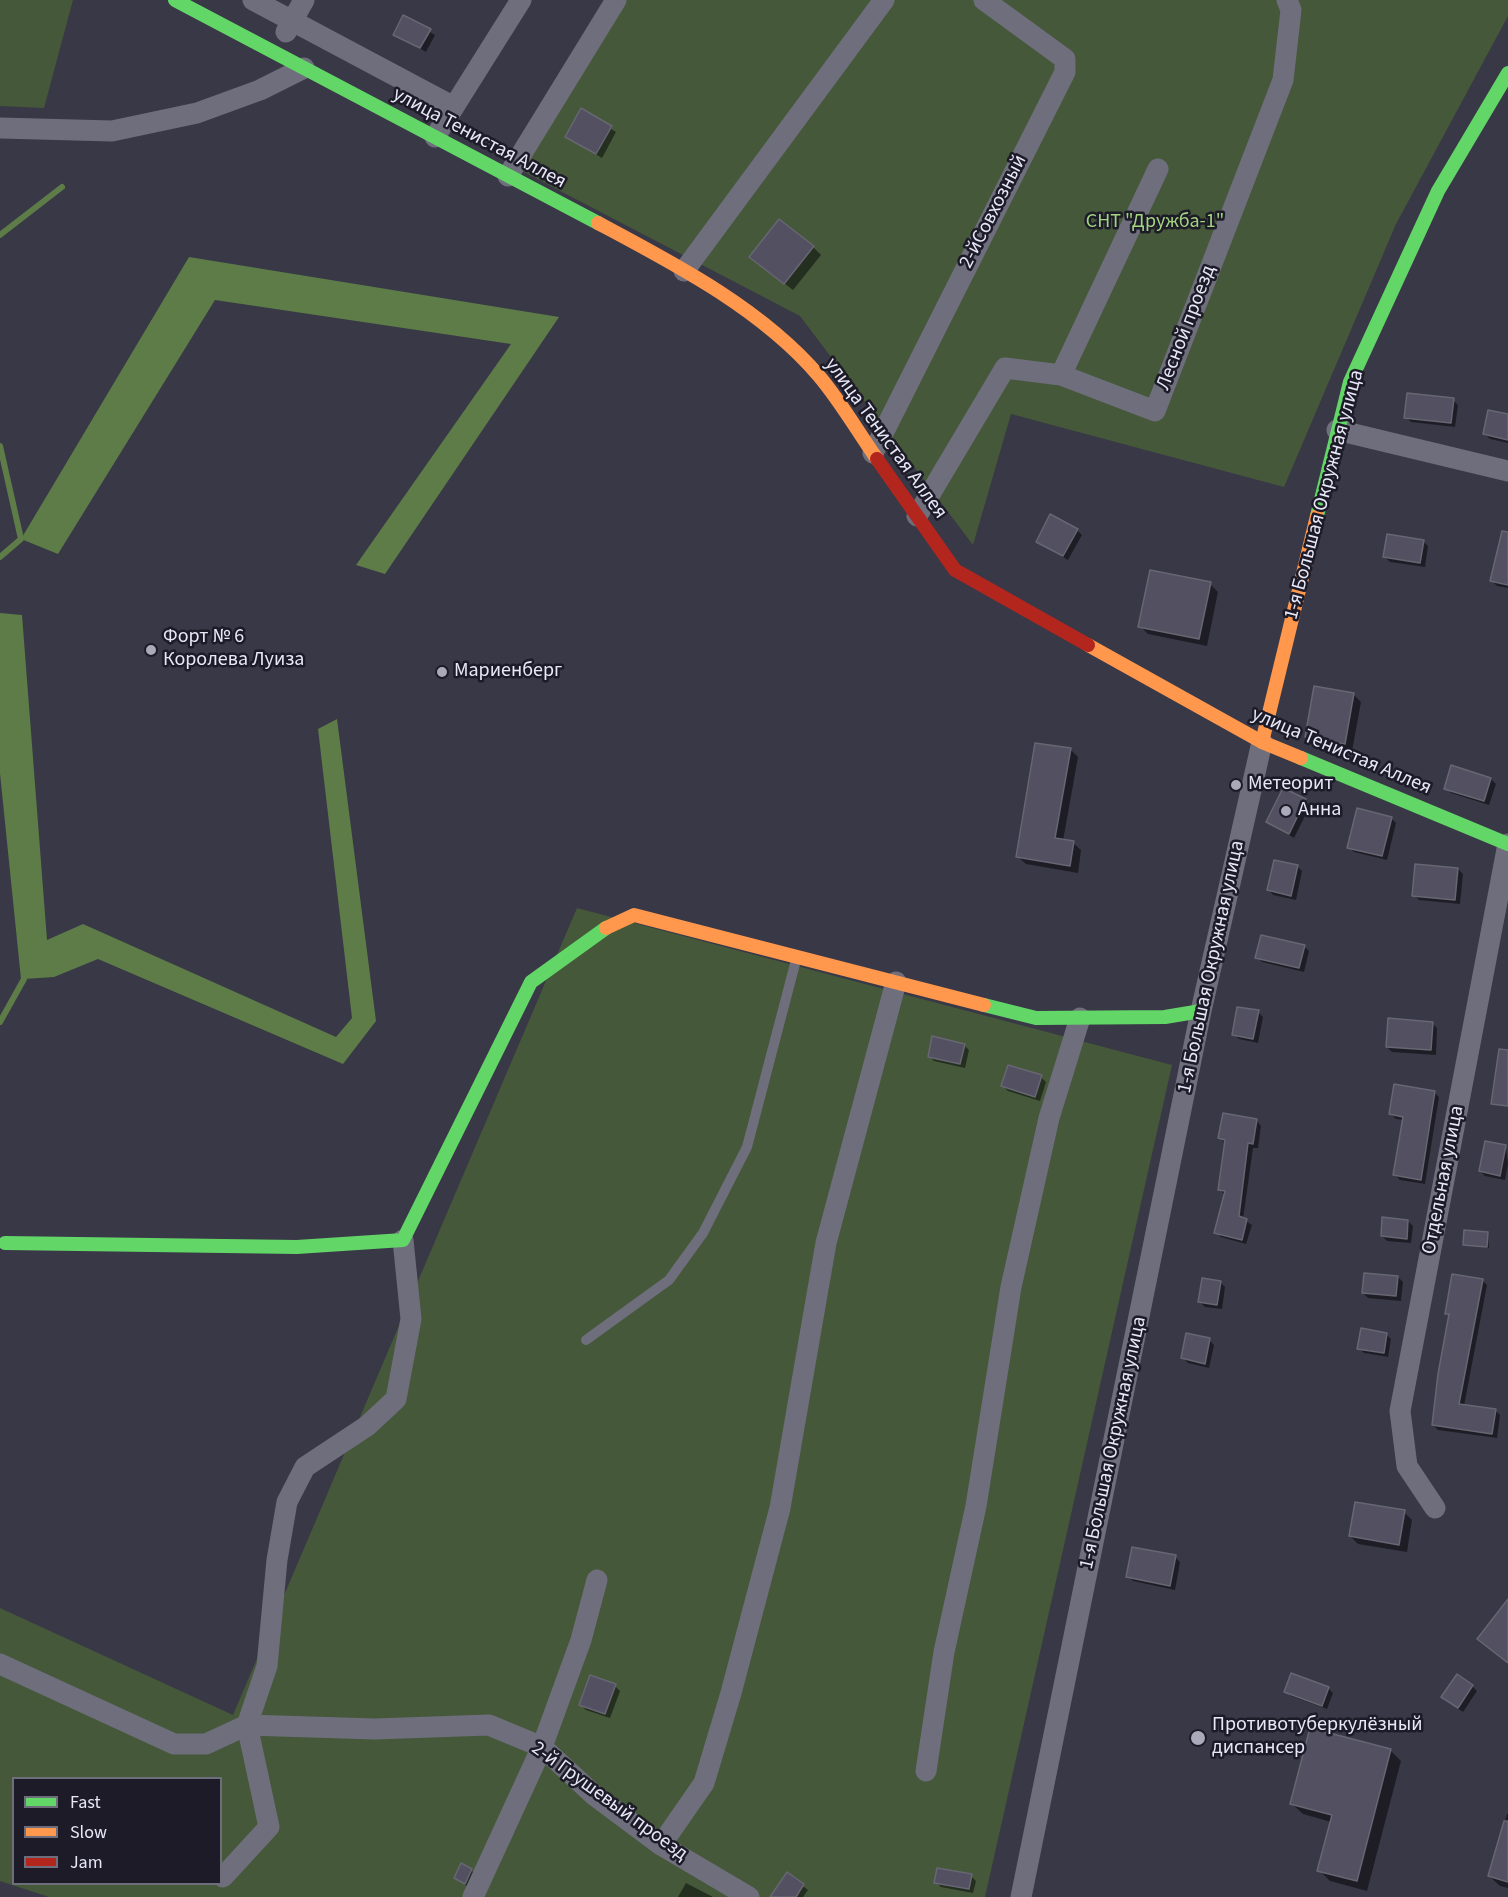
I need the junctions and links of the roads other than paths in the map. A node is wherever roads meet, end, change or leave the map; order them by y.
1 (175, 0) edge
2 (253, 0) edge
3 (304, 0) edge
4 (521, 0) edge
5 (616, 0) edge
6 (884, 0) edge
7 (984, 0) edge
8 (1287, 0) edge
9 (288, 26) junction
10 (304, 68) junction
11 (1508, 73) edge
12 (454, 107) junction
13 (0, 128) edge
14 (435, 137) junction
15 (1158, 169) dead end
16 (508, 176) junction
17 (684, 271) junction
18 (1061, 375) junction
19 (1337, 430) junction
20 (873, 453) junction
21 (1508, 471) edge
22 (917, 516) junction
23 (1262, 742) junction
24 (1508, 844) edge
25 (797, 956) junction
26 (896, 982) junction
27 (1201, 1011) junction
28 (1080, 1018) junction
29 (403, 1240) junction
30 (5, 1243) dead end
31 (586, 1340) dead end
32 (1435, 1508) dead end
33 (597, 1580) dead end
34 (0, 1664) edge
35 (247, 1725) junction
36 (542, 1747) junction
37 (926, 1770) dead end
38 (661, 1845) junction
39 (223, 1877) dead end
40 (473, 1897) edge
41 (749, 1897) edge
42 (1022, 1897) edge

1 - 10 street, улица Тенистая Аллея
2 - 9 street
3 - 9 street
4 - 12 street
5 - 16 street
6 - 17 street
7 - 20 street, 2-йСовхозный
8 - 18 street, Лесной проезд
9 - 12 street
10 - 13 street
10 - 14 street, улица Тенистая Аллея
11 - 19 street, 1-я Большая Окружная улица
12 - 14 street
14 - 16 street, улица Тенистая Аллея
15 - 18 street
16 - 17 street, улица Тенистая Аллея
17 - 20 street, улица Тенистая Аллея
18 - 22 street, Лесной проезд
19 - 21 street
19 - 23 street, 1-я Большая Окружная улица
20 - 22 street, улица Тенистая Аллея
22 - 23 street, улица Тенистая Аллея
23 - 24 street, улица Тенистая Аллея
23 - 27 street, 1-я Большая Окружная улица
24 - 32 street, Отдельная улица
25 - 26 street
25 - 29 street
25 - 31 lane
26 - 28 street
26 - 38 street
27 - 28 street
27 - 42 street, 1-я Большая Окружная улица
28 - 37 street
29 - 30 street
29 - 35 street
33 - 36 street
34 - 35 street
35 - 36 street, 2-й Грушевый проезд
35 - 39 street
36 - 38 street, 2-й Грушевый проезд
36 - 40 street
38 - 41 street, 2-й Грушевый проезд

